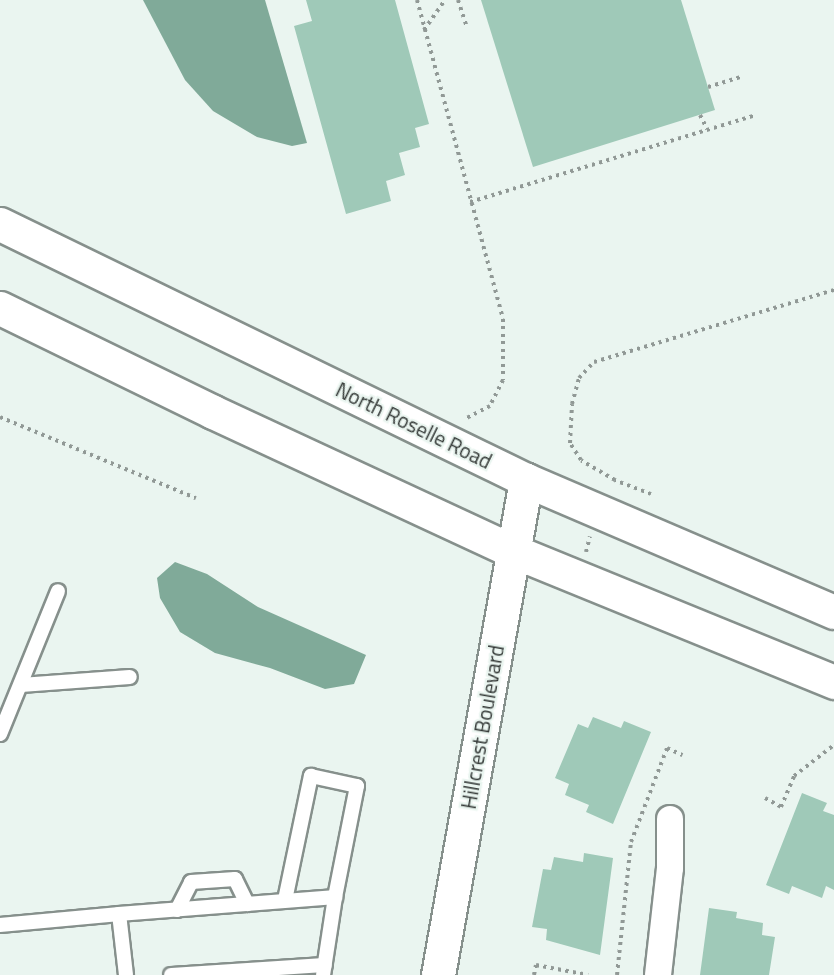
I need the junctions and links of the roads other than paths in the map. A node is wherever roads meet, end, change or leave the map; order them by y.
1 (0, 224) edge
2 (0, 308) edge
3 (526, 480) junction
4 (513, 551) junction
5 (58, 591) dead end
6 (834, 612) edge
7 (130, 677) dead end
8 (834, 682) edge
9 (21, 685) junction
10 (0, 734) edge
11 (670, 819) dead end
12 (335, 897) junction
13 (285, 900) junction
14 (247, 904) junction
15 (177, 910) junction
16 (119, 914) junction
17 (0, 925) edge
18 (324, 970) edge
19 (126, 975) edge
20 (171, 975) edge
21 (438, 975) edge
22 (658, 975) edge

1 - 3 main road, North Roselle Road
2 - 4 main road
3 - 4 main road, Hillcrest Boulevard
3 - 6 main road, North Roselle Road
4 - 8 main road
4 - 21 main road, Hillcrest Boulevard
5 - 9 lane
7 - 9 lane
9 - 10 lane
11 - 22 street
12 - 13 lane
12 - 13 lane
12 - 18 lane
13 - 14 lane
14 - 15 lane
14 - 15 lane
15 - 16 lane
16 - 17 lane
16 - 19 lane
18 - 20 lane

